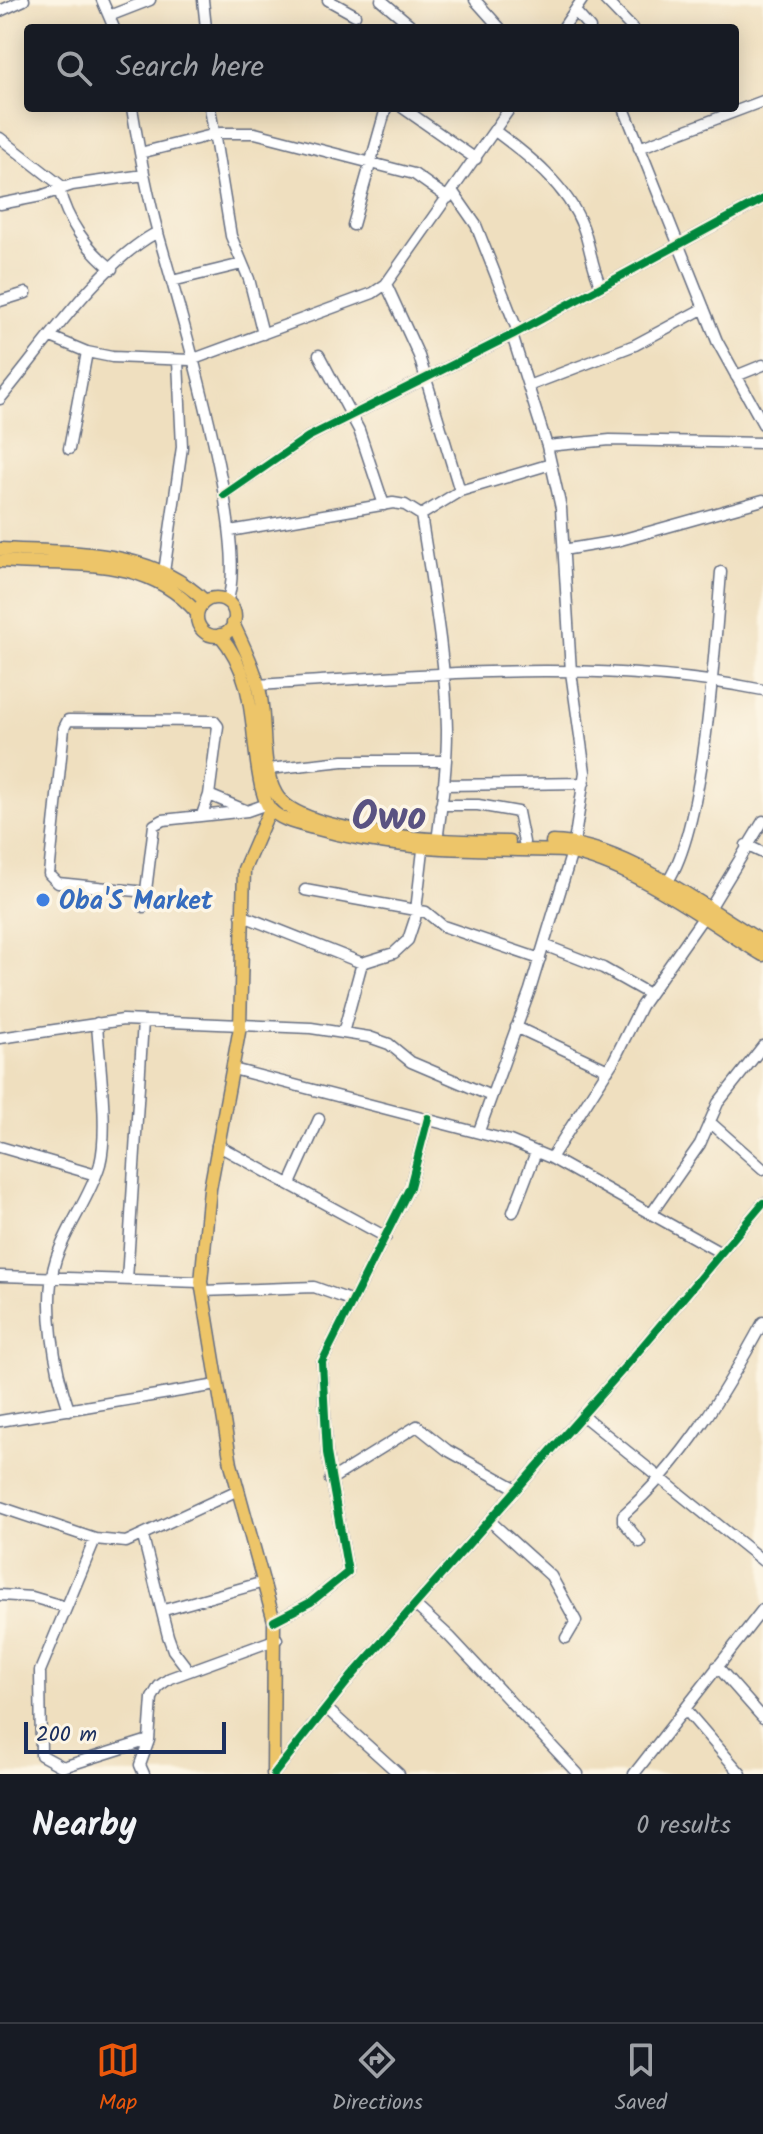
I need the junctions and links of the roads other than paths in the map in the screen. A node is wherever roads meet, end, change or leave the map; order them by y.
1 (102, 0) edge
2 (150, 0) edge
3 (203, 0) edge
4 (328, 0) edge
5 (381, 0) edge
6 (475, 0) edge
7 (582, 0) edge
8 (605, 0) edge
9 (19, 1) edge
10 (0, 11) edge
11 (575, 11) junction
12 (355, 15) dead end
13 (109, 16) junction
14 (112, 24) edge
15 (206, 24) edge
16 (409, 24) edge
17 (496, 24) edge
18 (566, 24) edge
19 (586, 24) edge
20 (628, 24) edge
21 (763, 101) edge
22 (739, 111) edge
23 (133, 112) edge
24 (210, 112) edge
25 (385, 112) edge
26 (507, 112) edge
27 (626, 112) edge
28 (712, 112) edge
29 (736, 112) edge
30 (424, 113) edge
31 (716, 120) junction
32 (495, 131) junction
33 (213, 134) junction
34 (0, 138) edge
35 (639, 148) junction
36 (140, 153) junction
37 (476, 159) junction
38 (370, 165) junction
39 (144, 175) junction
40 (61, 189) junction
41 (450, 195) junction
42 (763, 199) edge
43 (0, 204) edge
44 (353, 225) dead end
45 (158, 232) junction
46 (679, 245) junction
47 (242, 264) junction
48 (112, 269) junction
49 (172, 281) junction
50 (386, 284) junction
51 (601, 287) junction
52 (26, 293) dead end
53 (0, 301) edge
54 (704, 308) junction
55 (515, 333) junction
56 (263, 334) junction
57 (51, 337) junction
58 (87, 352) junction
59 (319, 355) dead end
60 (191, 360) junction
61 (178, 361) junction
62 (763, 365) edge
63 (736, 376) junction
64 (425, 378) junction
65 (528, 386) junction
66 (0, 399) edge
67 (351, 415) junction
68 (763, 424) edge
69 (763, 443) edge
70 (547, 446) junction
71 (69, 449) dead end
72 (551, 464) junction
73 (460, 491) junction
74 (224, 495) junction
75 (763, 500) edge
76 (384, 505) junction
77 (421, 515) junction
78 (230, 531) junction
79 (0, 549) edge
80 (563, 550) junction
81 (0, 561) edge
82 (164, 572) junction
83 (721, 572) dead end
84 (226, 597) junction
85 (205, 601) junction
86 (197, 613) junction
87 (233, 623) junction
88 (220, 635) junction
89 (571, 672) junction
90 (444, 676) junction
91 (710, 680) junction
92 (258, 685) junction
93 (763, 690) edge
94 (446, 761) junction
95 (269, 769) junction
96 (584, 783) junction
97 (443, 785) junction
98 (209, 795) junction
99 (441, 805) junction
100 (269, 806) junction
101 (247, 811) junction
102 (202, 815) junction
103 (763, 821) edge
104 (437, 841) junction
105 (406, 842) junction
106 (524, 842) junction
107 (746, 845) junction
108 (573, 848) junction
109 (423, 850) junction
110 (763, 853) edge
111 (666, 884) junction
112 (305, 890) dead end
113 (146, 892) junction
114 (144, 907) dead end
115 (416, 910) junction
116 (706, 914) junction
117 (241, 915) junction
118 (763, 942) edge
119 (544, 945) junction
120 (763, 955) edge
121 (540, 959) junction
122 (362, 963) junction
123 (649, 994) junction
124 (143, 1021) junction
125 (97, 1023) junction
126 (240, 1027) junction
127 (516, 1027) junction
128 (343, 1033) junction
129 (0, 1038) edge
130 (763, 1046) edge
131 (233, 1069) junction
132 (608, 1070) junction
133 (491, 1096) junction
134 (428, 1118) junction
135 (319, 1119) dead end
136 (711, 1123) junction
137 (479, 1131) junction
138 (217, 1145) junction
139 (0, 1147) edge
140 (536, 1152) junction
141 (551, 1158) junction
142 (763, 1169) edge
143 (96, 1175) junction
144 (290, 1184) junction
145 (763, 1203) edge
146 (513, 1212) dead end
147 (651, 1214) junction
148 (386, 1237) junction
149 (721, 1253) junction
150 (0, 1276) edge
151 (53, 1277) junction
152 (127, 1280) junction
153 (202, 1286) junction
154 (353, 1301) junction
155 (763, 1322) edge
156 (217, 1385) junction
157 (69, 1410) junction
158 (582, 1415) junction
159 (0, 1421) edge
160 (661, 1479) junction
161 (330, 1480) junction
162 (517, 1489) junction
163 (238, 1490) junction
164 (3, 1508) edge
165 (490, 1521) junction
166 (0, 1522) edge
167 (143, 1537) junction
168 (95, 1539) junction
169 (640, 1542) dead end
170 (763, 1561) edge
171 (264, 1582) junction
172 (0, 1595) edge
173 (415, 1605) junction
174 (66, 1607) junction
175 (763, 1609) edge
176 (164, 1610) junction
177 (274, 1621) junction
178 (566, 1638) dead end
179 (277, 1639) junction
180 (717, 1666) junction
181 (189, 1671) junction
182 (326, 1708) junction
183 (685, 1709) junction
184 (763, 1718) edge
185 (149, 1740) junction
186 (144, 1774) edge
187 (274, 1774) edge
188 (399, 1774) edge
189 (578, 1774) edge
190 (634, 1774) edge
191 (741, 1774) edge

1 - 13 street
2 - 13 street
3 - 15 street
4 - 12 street
5 - 16 street
6 - 17 street
7 - 11 street
8 - 20 street
9 - 10 street
11 - 18 street
11 - 19 street
13 - 14 street
21 - 22 street
23 - 36 street
24 - 33 street
25 - 38 street
26 - 32 street
27 - 35 street
28 - 31 street
29 - 31 street
30 - 37 street
31 - 35 street
32 - 37 street
32 - 51 street
33 - 36 street
33 - 38 street
33 - 47 street
34 - 40 street
35 - 46 street
36 - 39 street
37 - 41 street
38 - 41 street
38 - 44 street
39 - 40 street
39 - 45 street
40 - 43 street
40 - 48 street
41 - 50 street
41 - 55 street
42 - 46 street
45 - 48 street
45 - 49 street
46 - 51 street
46 - 54 street
47 - 49 street
47 - 56 street
48 - 57 street
49 - 60 street
50 - 56 street
50 - 64 street
51 - 55 street
52 - 53 street
54 - 63 street
54 - 65 street
55 - 64 street
55 - 65 street
56 - 60 street
57 - 58 street
57 - 66 street
58 - 61 street
58 - 71 street
59 - 67 street
60 - 61 street
60 - 74 street
61 - 82 street
62 - 63 street
63 - 68 street
64 - 67 street
64 - 73 street
65 - 70 street
67 - 74 street
67 - 76 street
69 - 70 street
70 - 72 street
72 - 73 street
72 - 80 street
73 - 77 street
74 - 78 street
75 - 80 street
76 - 77 street
76 - 78 street
77 - 90 street
78 - 84 street
79 - 82 main road
80 - 89 street
81 - 86 main road
82 - 85 main road
83 - 91 street
84 - 85 main road
84 - 87 main road
85 - 86 main road
86 - 88 main road
87 - 88 main road
87 - 92 main road
88 - 100 main road
89 - 90 street
89 - 91 street
89 - 96 street
90 - 92 street
90 - 94 street
91 - 93 street
91 - 111 street
92 - 95 main road
94 - 95 street
94 - 97 street
95 - 105 main road
96 - 97 street
96 - 108 street
97 - 99 street
98 - 101 street
98 - 102 street
98 - 113 street
99 - 104 street
99 - 106 street
100 - 101 street
100 - 105 main road
100 - 117 main road
101 - 102 street
102 - 113 street
103 - 107 street
104 - 105 main road
104 - 106 main road
105 - 109 main road
106 - 108 main road
107 - 110 street
107 - 116 street
108 - 109 main road
108 - 111 main road
108 - 116 main road
108 - 119 street
109 - 115 street
111 - 116 main road
112 - 115 street
113 - 114 street
115 - 121 street
115 - 122 street
116 - 118 main road
116 - 120 main road
116 - 123 street
117 - 122 street
117 - 126 main road
119 - 121 street
119 - 123 street
121 - 127 street
122 - 128 street
123 - 132 street
124 - 125 street
124 - 126 street
124 - 152 street
125 - 129 street
125 - 143 street
126 - 128 street
126 - 131 main road
127 - 132 street
127 - 133 street
128 - 133 street
130 - 136 street
131 - 134 street
131 - 138 main road
132 - 141 street
133 - 137 street
134 - 137 street
134 - 148 street
135 - 144 street
136 - 142 street
136 - 147 street
137 - 140 street
138 - 144 street
138 - 153 main road
139 - 143 street
140 - 141 street
140 - 146 street
141 - 147 street
143 - 151 street
144 - 148 street
145 - 149 street
147 - 149 street
148 - 154 street
149 - 158 street
150 - 151 street
151 - 152 street
151 - 157 street
152 - 153 street
153 - 154 street
153 - 156 main road
154 - 161 street
155 - 160 street
156 - 157 street
156 - 163 main road
157 - 159 street
158 - 160 street
158 - 162 street
160 - 169 street
160 - 170 street
161 - 162 street
161 - 177 street
162 - 165 street
163 - 167 street
163 - 171 main road
164 - 166 street
164 - 168 street
165 - 173 street
165 - 178 street
167 - 168 street
167 - 176 street
168 - 174 street
171 - 176 street
171 - 177 main road
172 - 174 street
173 - 182 street
173 - 189 street
174 - 185 street
175 - 180 street
176 - 181 street
177 - 179 main road
179 - 181 street
179 - 187 main road
180 - 183 street
180 - 184 street
181 - 185 street
182 - 187 street
182 - 188 street
183 - 190 street
183 - 191 street
185 - 186 street

